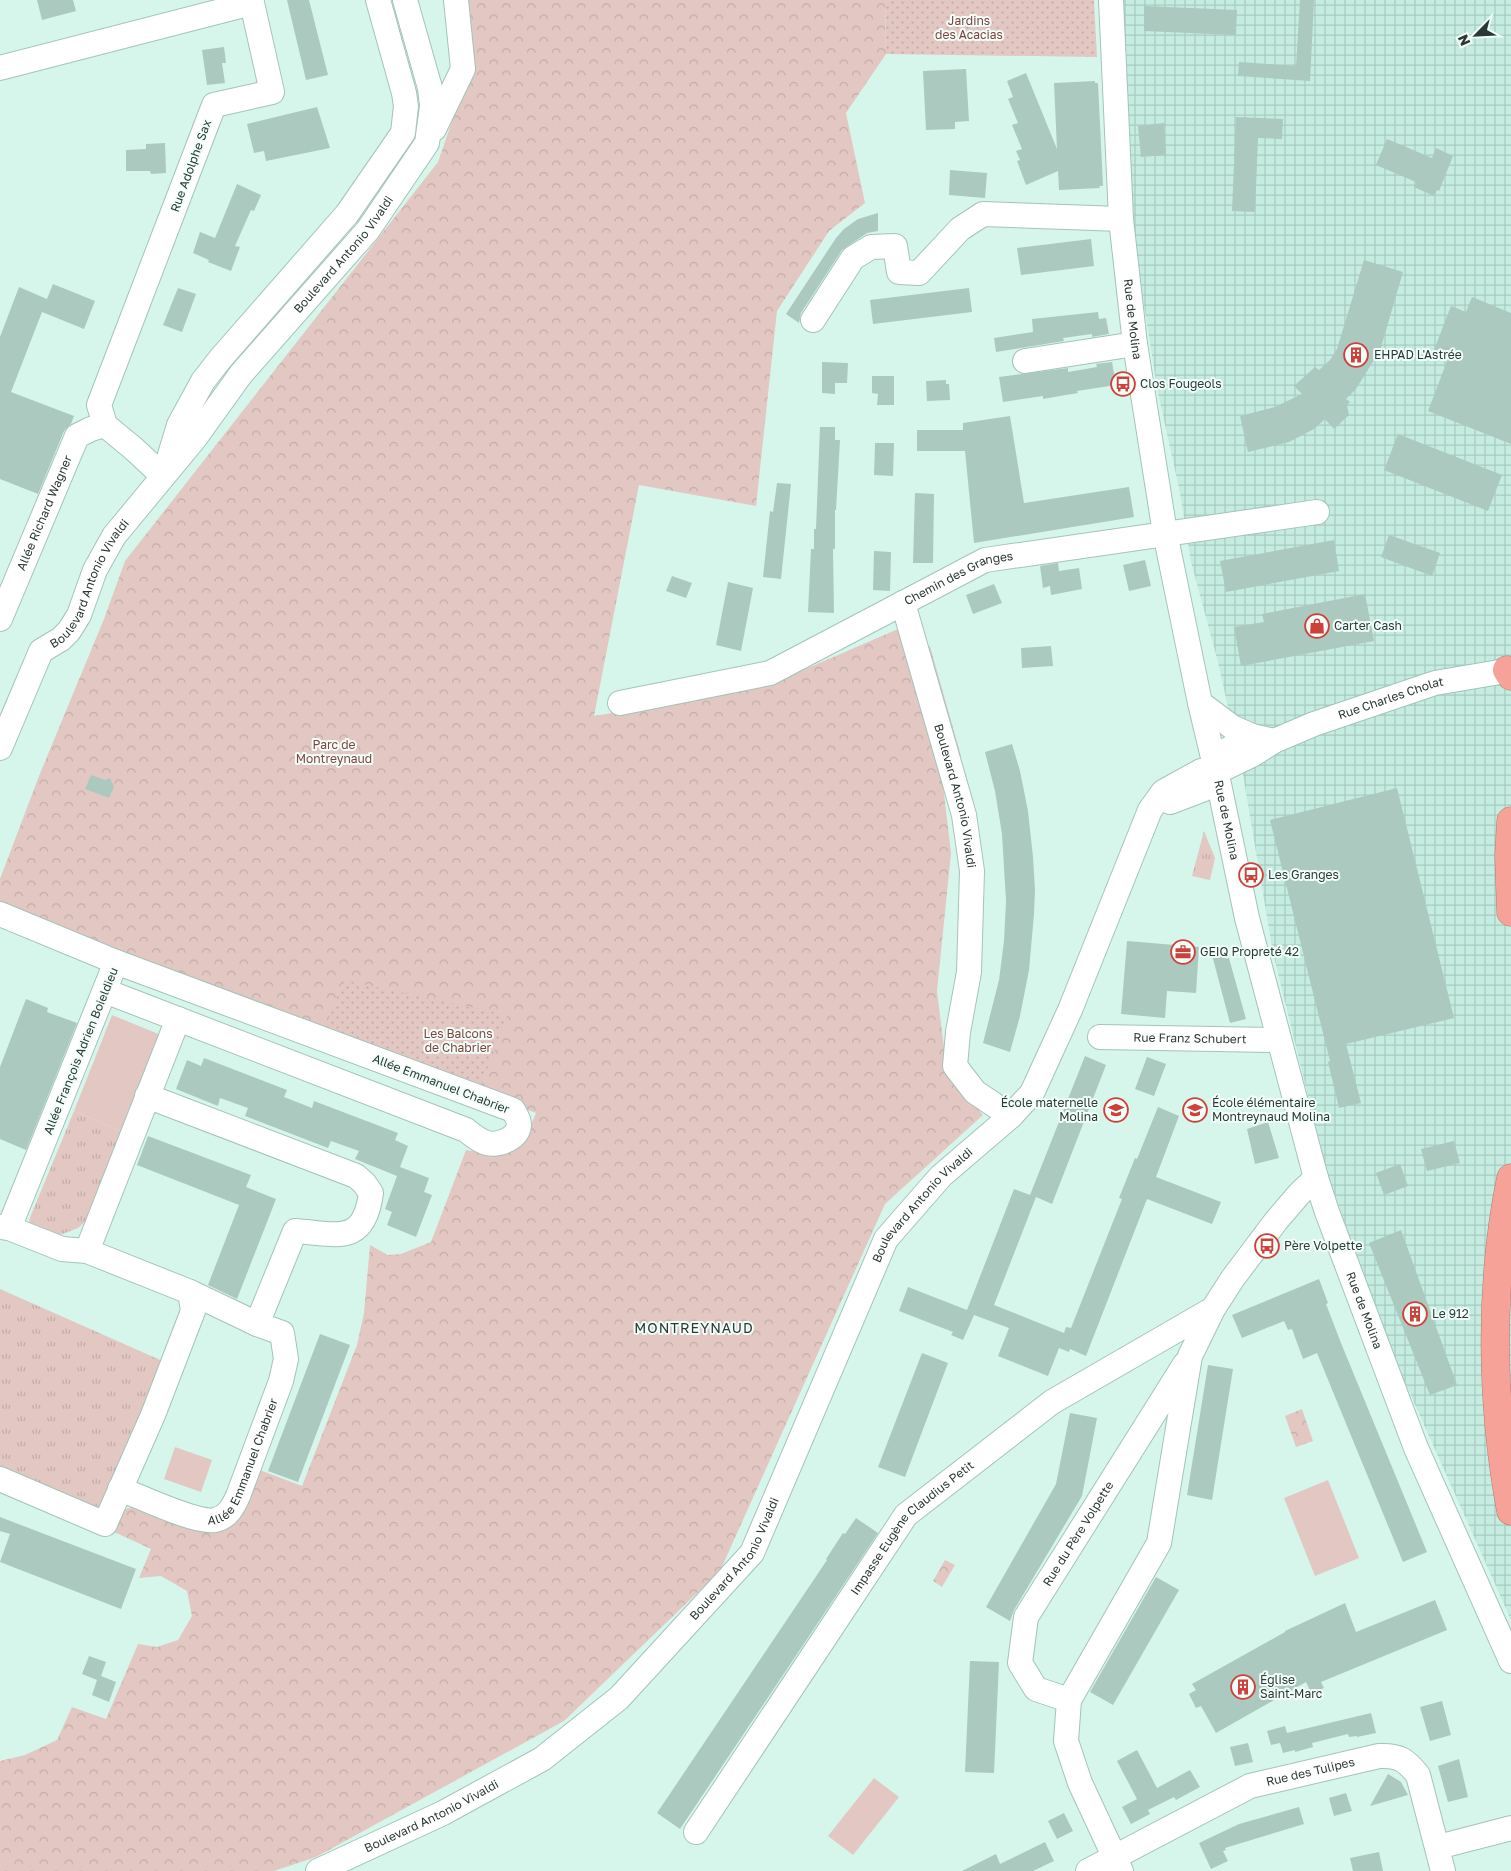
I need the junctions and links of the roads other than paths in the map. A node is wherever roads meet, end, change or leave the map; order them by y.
1 (378, 0) edge
2 (405, 0) edge
3 (456, 0) edge
4 (1111, 0) edge
5 (0, 68) edge
6 (403, 133) junction
7 (427, 143) junction
8 (1121, 219) junction
9 (813, 320) dead end
10 (1135, 344) junction
11 (1025, 361) dead end
12 (105, 425) junction
13 (163, 476) junction
14 (1317, 512) dead end
15 (1165, 533) junction
16 (903, 603) junction
17 (0, 619) edge
18 (1510, 671) edge
19 (620, 703) dead end
20 (1200, 703) junction
21 (1263, 738) junction
22 (0, 748) edge
23 (1216, 770) junction
24 (1511, 821) edge
25 (1510, 859) edge
26 (1511, 912) edge
27 (0, 914) edge
28 (116, 962) junction
29 (105, 991) junction
30 (178, 1019) junction
31 (1100, 1037) dead end
32 (1279, 1040) junction
33 (147, 1096) junction
34 (1011, 1116) junction
35 (1316, 1178) junction
36 (1511, 1178) edge
37 (5, 1228) edge
38 (87, 1251) junction
39 (190, 1292) junction
40 (1213, 1309) junction
41 (257, 1324) junction
42 (1190, 1356) junction
43 (0, 1479) edge
44 (120, 1489) junction
45 (1511, 1511) edge
46 (1511, 1661) edge
47 (1069, 1700) junction
48 (1511, 1828) edge
49 (696, 1832) dead end
50 (1438, 1847) junction
51 (1118, 1864) edge
52 (318, 1871) edge
53 (1088, 1871) edge
54 (1443, 1871) edge

1 - 6 street, Boulevard Antonio Vivaldi
2 - 7 street, Boulevard Antonio Vivaldi
3 - 7 street
4 - 8 street, Rue de Molina
5 - 12 street, Rue Adolphe Sax
6 - 7 street
6 - 13 street, Boulevard Antonio Vivaldi
7 - 13 street, Boulevard Antonio Vivaldi
8 - 9 street
8 - 10 street, Rue de Molina
10 - 11 street
10 - 15 street, Rue de Molina
12 - 13 street
12 - 17 street, Allée Richard Wagner
13 - 22 street, Boulevard Antonio Vivaldi
14 - 15 street, Chemin des Granges
15 - 16 street, Chemin des Granges
15 - 20 street, Rue de Molina
16 - 19 street, Chemin des Granges
16 - 34 street, Boulevard Antonio Vivaldi
18 - 21 street, Rue Charles Cholat
20 - 21 street
20 - 23 street, Rue de Molina
21 - 23 street, Rue Charles Cholat
23 - 32 street, Rue de Molina
23 - 34 street, Boulevard Antonio Vivaldi
24 - 25 highway
25 - 26 highway
27 - 28 street, Allée François Adrien Boieldieu
28 - 29 street, Allée François Adrien Boieldieu
28 - 30 street, Allée Emmanuel Chabrier
29 - 30 street, Allée Emmanuel Chabrier
29 - 37 street, Allée François Adrien Boieldieu
30 - 33 street
31 - 32 street, Rue Franz Schubert
32 - 35 street, Rue de Molina
33 - 38 street
33 - 41 street
34 - 52 street, Boulevard Antonio Vivaldi
35 - 40 street, Rue du Père Volpette
35 - 46 street, Rue de Molina
36 - 45 highway
37 - 38 street, Allée Emmanuel Chabrier
38 - 39 street, Allée Emmanuel Chabrier
39 - 41 street, Allée Emmanuel Chabrier
39 - 44 street
40 - 42 street, Rue du Père Volpette
40 - 49 street, Impasse Eugène Claudius Petit
41 - 44 street, Allée Emmanuel Chabrier
42 - 47 street, Rue du Père Volpette
42 - 47 street, Rue du Père Volpette
43 - 44 street
47 - 51 street, Rue du Père Volpette
48 - 50 street
50 - 51 street, Rue des Tulipes
50 - 54 street, Rue des Tulipes
51 - 53 street, Rue des Tulipes

